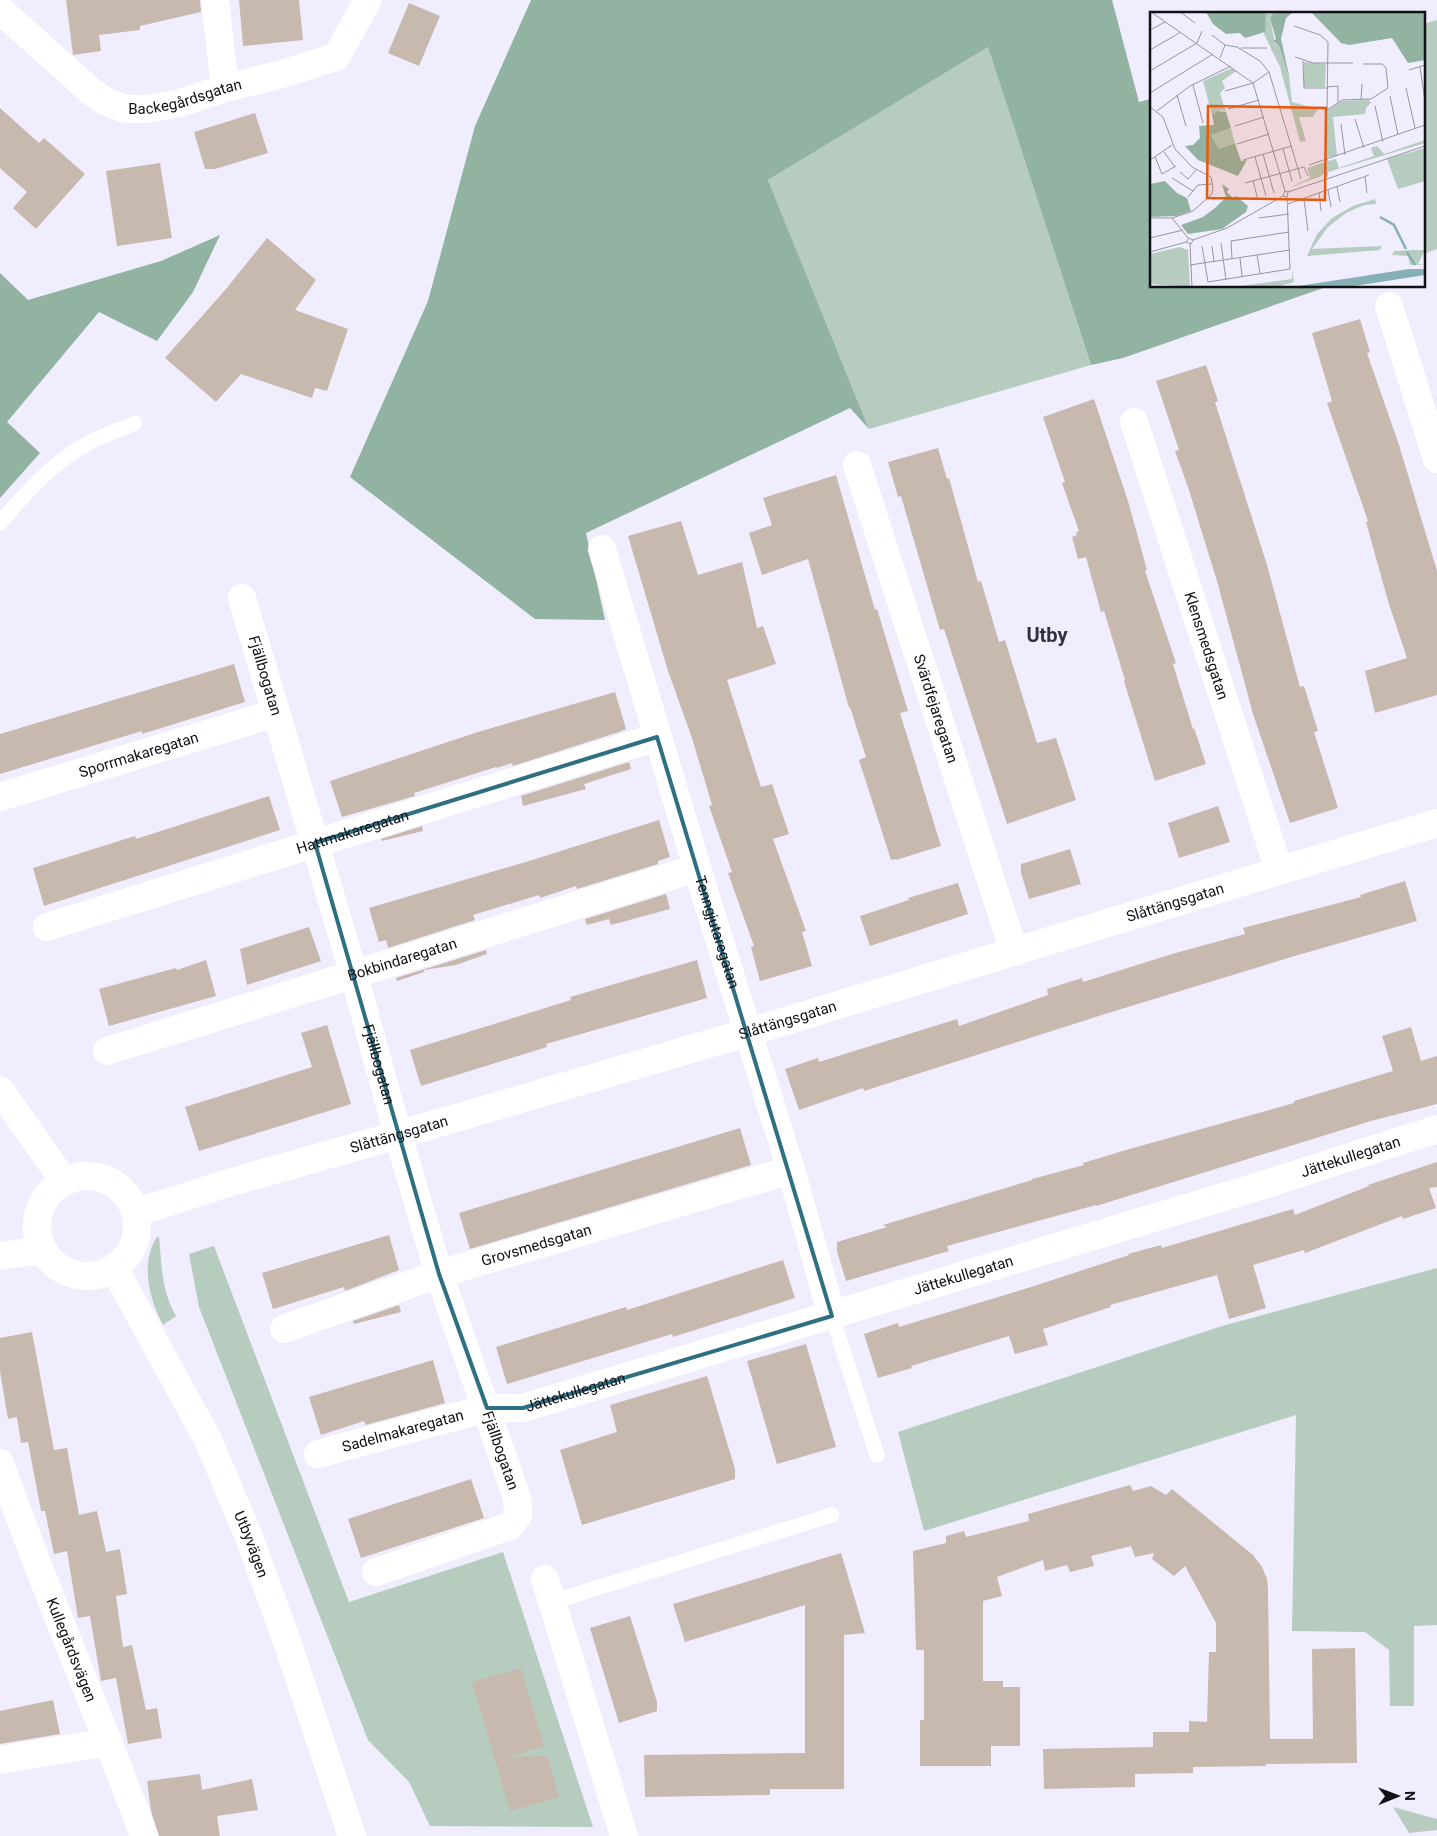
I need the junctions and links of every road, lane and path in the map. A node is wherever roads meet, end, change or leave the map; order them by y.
1 (215, 0) edge
2 (368, 0) edge
3 (0, 10) edge
4 (225, 88) junction
5 (1390, 306) dead end
6 (1134, 422) dead end
7 (135, 423) dead end
8 (1437, 459) edge
9 (857, 465) dead end
10 (0, 523) edge
11 (602, 549) dead end
12 (242, 598) dead end
13 (276, 713) junction
14 (657, 737) junction
15 (0, 797) edge
16 (1437, 823) edge
17 (315, 843) junction
18 (696, 868) junction
19 (1279, 870) junction
20 (47, 927) dead end
21 (1014, 952) junction
22 (354, 975) junction
23 (749, 1032) junction
24 (107, 1050) dead end
25 (0, 1090) edge
26 (1437, 1129) edge
27 (398, 1136) junction
28 (791, 1170) junction
29 (64, 1181) junction
30 (135, 1211) junction
31 (43, 1250) junction
32 (0, 1256) edge
33 (114, 1268) junction
34 (439, 1274) junction
35 (832, 1316) junction
36 (284, 1329) dead end
37 (487, 1408) junction
38 (318, 1454) dead end
39 (877, 1455) dead end
40 (0, 1463) edge
41 (8, 1512) edge
42 (832, 1515) dead end
43 (376, 1572) dead end
44 (549, 1590) joint
45 (109, 1742) junction
46 (0, 1760) edge
47 (144, 1836) edge
48 (352, 1836) edge
49 (624, 1836) edge

1 - 4 street
2 - 4 street, Backegårdsgatan
3 - 4 street, Backegårdsgatan
5 - 8 street
6 - 19 street, Klensmedsgatan
7 - 10 lane
9 - 21 street, Svärdfejaregatan
11 - 14 street, Tenngjutaregatan
12 - 13 street, Fjällbogatan
13 - 15 street, Sporrmakaregatan
13 - 17 street, Fjällbogatan
14 - 17 street, Hattmakaregatan
14 - 18 street, Tenngjutaregatan
16 - 19 street, Slåttängsgatan
17 - 20 street, Hattmakaregatan
17 - 22 street, Fjällbogatan
18 - 22 street, Bokbindaregatan
18 - 23 street, Tenngjutaregatan
19 - 21 street, Slåttängsgatan
21 - 23 street, Slåttängsgatan
22 - 24 street, Bokbindaregatan
22 - 27 street, Fjällbogatan
23 - 27 street, Slåttängsgatan
23 - 28 street, Tenngjutaregatan
25 - 29 street
26 - 35 street, Jättekullegatan
27 - 30 street, Slåttängsgatan
27 - 34 street, Fjällbogatan
28 - 34 street, Grovsmedsgatan
28 - 35 street, Tenngjutaregatan
29 - 30 street
29 - 31 street
30 - 33 street
31 - 32 street
31 - 33 street
33 - 48 street, Utbyvägen
34 - 36 street, Grovsmedsgatan
34 - 37 street, Fjällbogatan
35 - 37 street, Jättekullegatan
35 - 39 lane
37 - 38 street, Sadelmakaregatan
37 - 43 street, Fjällbogatan
40 - 41 street, Kullegårdsvägen
41 - 45 street, Kullegårdsvägen
42 - 44 lane
44 - 49 street
45 - 46 street
45 - 47 street, Kullegårdsvägen

